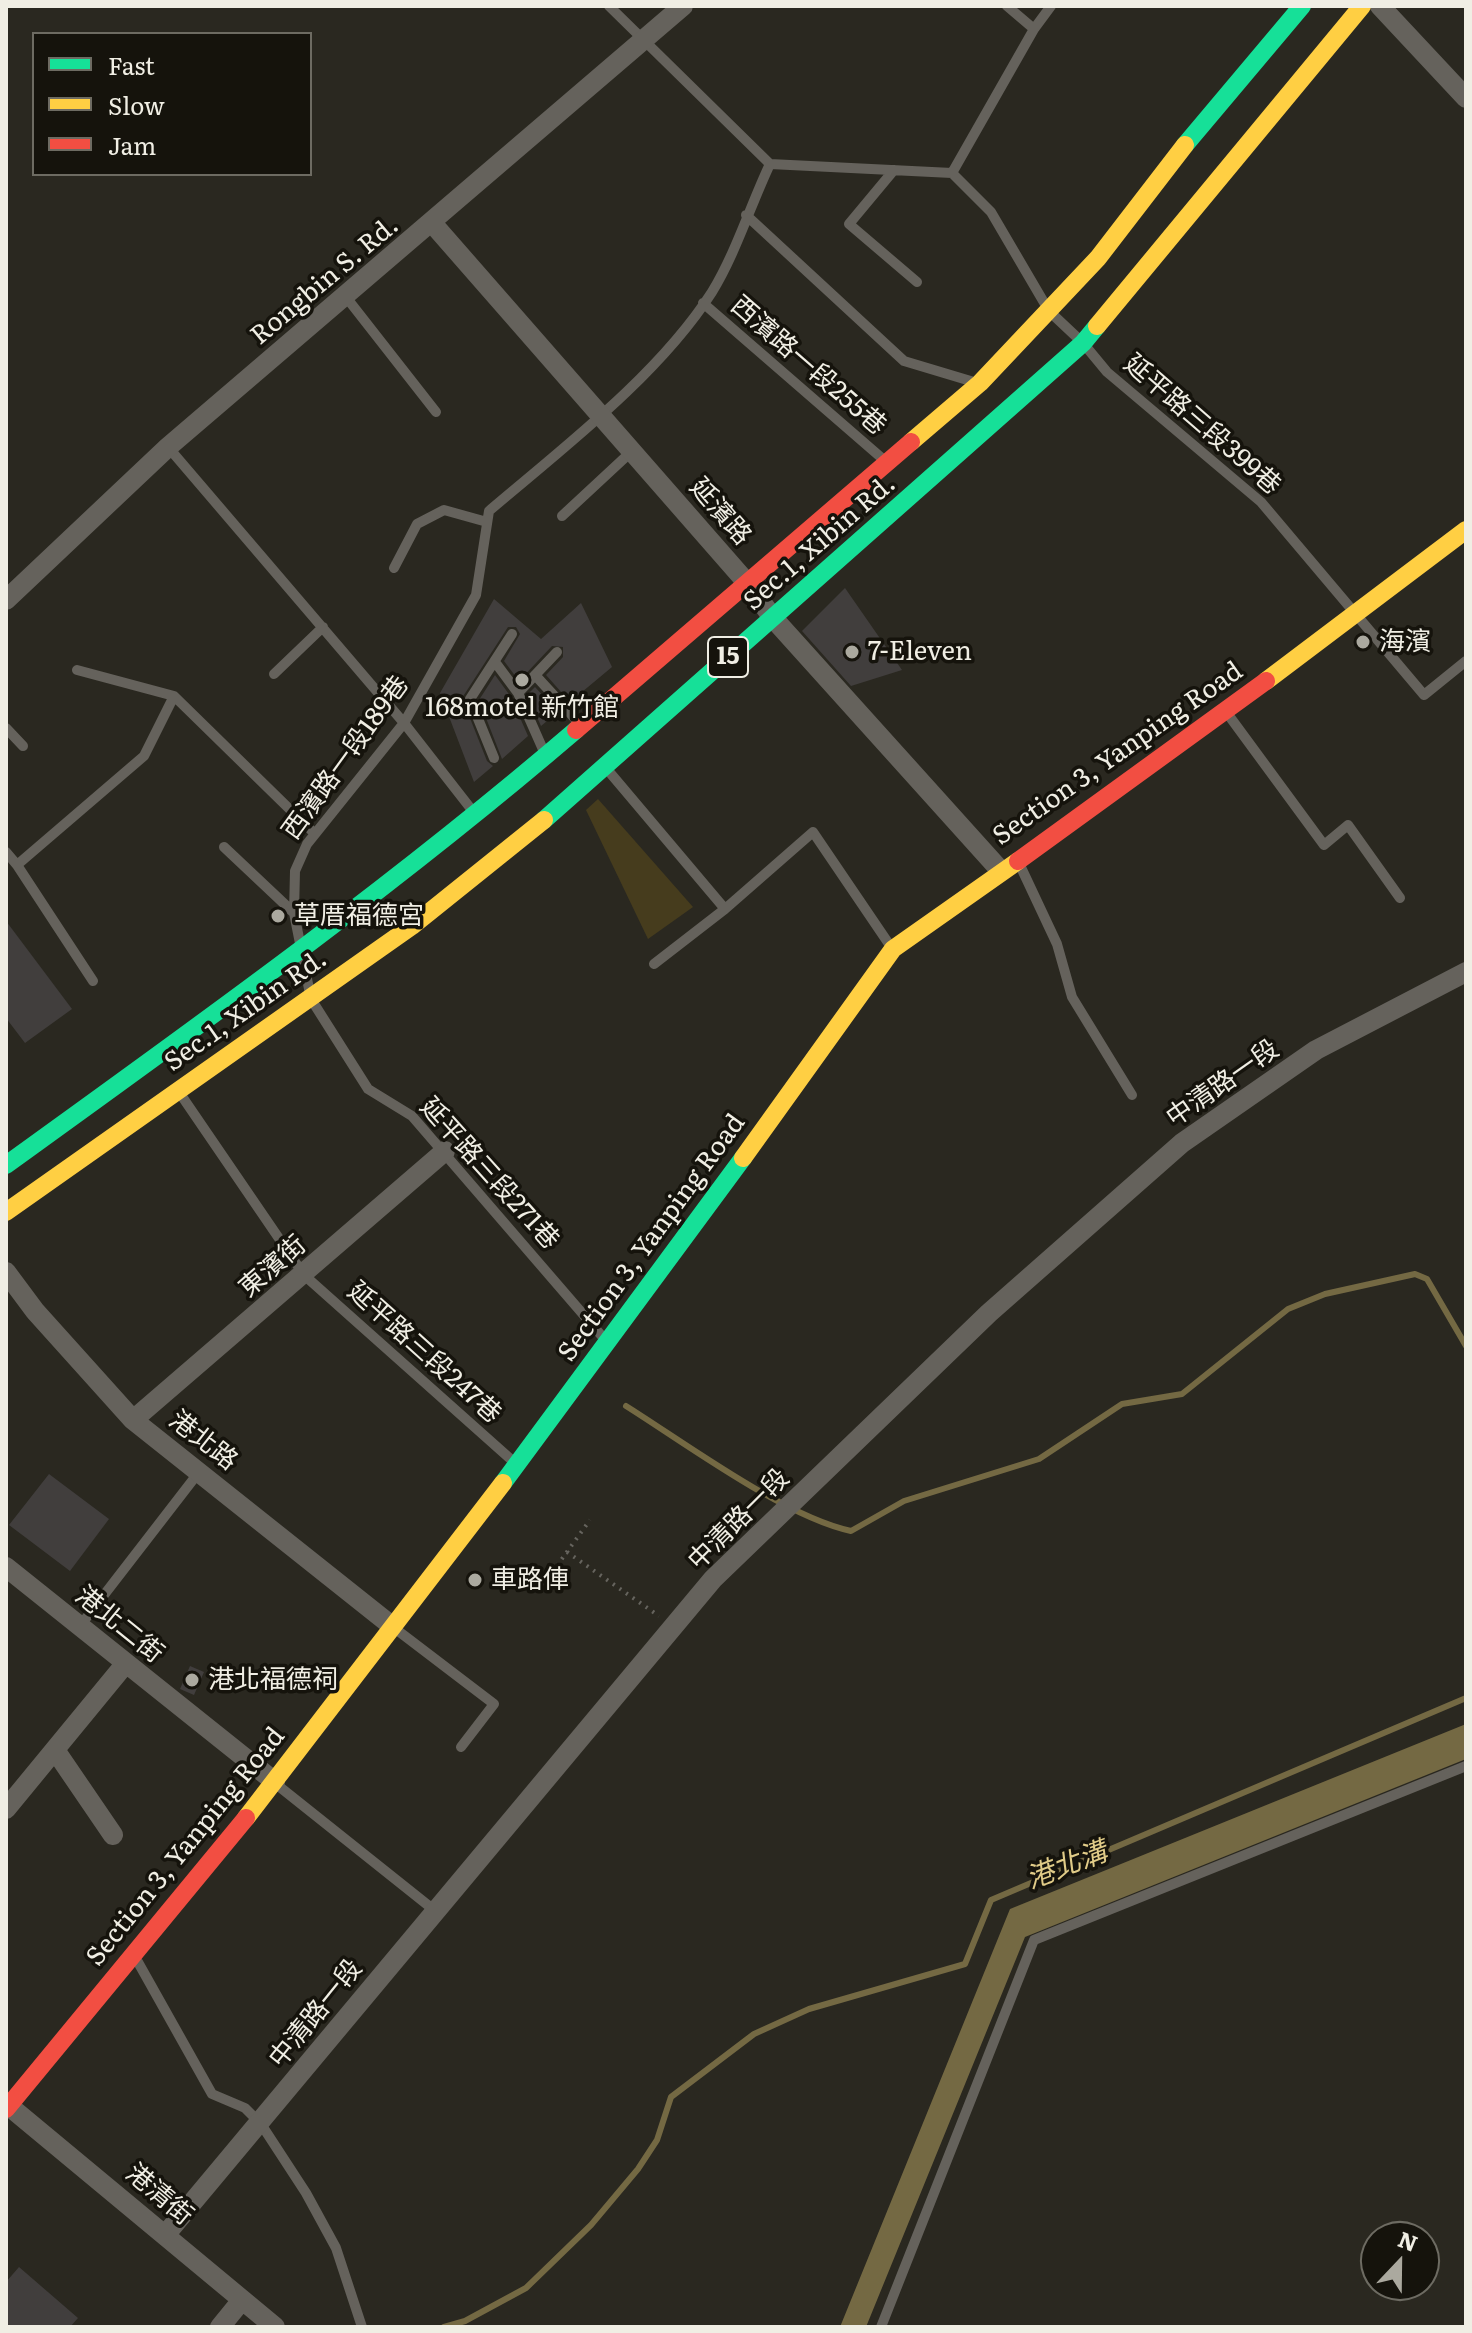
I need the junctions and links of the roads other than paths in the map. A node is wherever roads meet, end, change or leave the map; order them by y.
1 (609, 6) edge
2 (683, 6) edge
3 (1007, 6) edge
4 (1051, 6) edge
5 (1302, 6) edge
6 (1362, 6) edge
7 (1380, 6) edge
8 (1034, 29) junction
9 (644, 40) junction
10 (1466, 98) edge
11 (770, 164) junction
12 (894, 170) junction
13 (952, 173) junction
14 (746, 215) junction
15 (433, 224) junction
16 (917, 282) dead end
17 (346, 297) junction
18 (703, 303) junction
19 (1049, 311) junction
20 (1083, 343) junction
21 (980, 383) junction
22 (436, 412) dead end
23 (600, 415) junction
24 (168, 447) junction
25 (632, 451) junction
26 (885, 461) junction
27 (562, 516) dead end
28 (487, 522) junction
29 (1466, 530) edge
30 (394, 568) dead end
31 (748, 584) junction
32 (6, 600) edge
33 (1354, 615) junction
34 (773, 618) junction
35 (323, 627) junction
36 (512, 634) dead end
37 (557, 652) dead end
38 (1466, 661) edge
39 (495, 662) junction
40 (77, 670) dead end
41 (274, 674) dead end
42 (535, 675) junction
43 (518, 693) junction
44 (174, 696) junction
45 (1226, 712) junction
46 (404, 723) junction
47 (582, 726) junction
48 (6, 728) edge
49 (23, 746) dead end
50 (546, 757) junction
51 (494, 758) dead end
52 (605, 766) junction
53 (476, 816) junction
54 (315, 834) junction
55 (224, 847) dead end
56 (6, 852) edge
57 (1008, 864) junction
58 (17, 865) junction
59 (1400, 898) dead end
60 (725, 909) junction
61 (294, 913) junction
62 (893, 949) junction
63 (304, 950) junction
64 (654, 964) dead end
65 (1466, 972) edge
66 (93, 981) dead end
67 (311, 999) junction
68 (178, 1091) junction
69 (1132, 1095) dead end
70 (445, 1151) junction
71 (6, 1165) edge
72 (6, 1212) edge
73 (6, 1272) edge
74 (304, 1275) junction
75 (609, 1344) junction
76 (133, 1420) junction
77 (516, 1464) junction
78 (201, 1471) junction
79 (6, 1567) edge
80 (80, 1626) junction
81 (392, 1626) junction
82 (126, 1663) junction
83 (461, 1747) dead end
84 (55, 1750) junction
85 (1466, 1766) edge
86 (275, 1782) junction
87 (6, 1809) edge
88 (113, 1835) dead end
89 (434, 1910) junction
90 (133, 1954) junction
91 (8, 2108) edge
92 (261, 2124) junction
93 (166, 2234) junction
94 (242, 2300) junction
95 (220, 2327) edge
96 (275, 2327) edge
97 (362, 2327) edge
98 (881, 2327) edge

1 - 9 lane
2 - 9 street, Rongbin S. Rd.
3 - 8 lane
4 - 8 lane
5 - 19 main road, Sec.1, Xibin Rd. / 15
6 - 20 main road, Sec.1, Xibin Rd. / 15
7 - 10 street
8 - 13 lane
9 - 11 lane
9 - 15 street, Rongbin S. Rd.
11 - 12 lane
11 - 14 lane, 西濱路一段189巷
12 - 13 lane
12 - 16 lane
13 - 19 lane, 延平路三段399巷
14 - 18 lane, 西濱路一段189巷
14 - 21 lane
15 - 17 street, Rongbin S. Rd.
15 - 23 street, 延濱路
17 - 22 lane
17 - 24 street, Rongbin S. Rd.
18 - 23 lane, 西濱路一段189巷
18 - 26 lane, 西濱路一段255巷
19 - 20 lane, 延平路三段399巷
19 - 21 main road, Sec.1, Xibin Rd. / 15
20 - 33 lane, 延平路三段399巷
20 - 34 main road, Sec.1, Xibin Rd. / 15
21 - 26 main road, Sec.1, Xibin Rd. / 15
23 - 25 street, 延濱路
23 - 28 lane, 西濱路一段189巷
24 - 32 street, Rongbin S. Rd.
24 - 35 lane
25 - 27 lane
25 - 31 street, 延濱路
26 - 31 main road, Sec.1, Xibin Rd. / 15
28 - 30 lane
28 - 46 lane, 西濱路一段189巷
29 - 33 main road, Section 3, Yanping Road
31 - 34 street, 延濱路
31 - 47 main road, Sec.1, Xibin Rd. / 15
33 - 38 lane, 延平路三段399巷
33 - 45 main road, Section 3, Yanping Road
34 - 52 main road, Sec.1, Xibin Rd. / 15
34 - 57 street, 延濱路
35 - 41 lane
35 - 46 lane
36 - 39 lane
37 - 42 lane
39 - 43 lane
39 - 51 lane
40 - 44 lane
42 - 43 lane
42 - 47 lane
43 - 50 lane
44 - 54 lane
44 - 58 lane
45 - 57 main road, Section 3, Yanping Road
45 - 59 lane
46 - 53 lane
46 - 54 lane, 西濱路一段189巷
47 - 50 main road, Sec.1, Xibin Rd. / 15
48 - 49 lane
50 - 53 main road, Sec.1, Xibin Rd. / 15
52 - 60 lane
52 - 67 main road, Sec.1, Xibin Rd. / 15
53 - 63 main road, Sec.1, Xibin Rd. / 15
54 - 61 lane, 西濱路一段189巷
55 - 61 lane
56 - 58 lane
57 - 62 main road, Section 3, Yanping Road
57 - 69 lane
58 - 66 lane
60 - 62 lane
60 - 64 lane
61 - 63 lane, 西濱路一段189巷
62 - 75 main road, Section 3, Yanping Road
63 - 67 lane, 延平路三段271巷
63 - 71 main road, Sec.1, Xibin Rd. / 15
65 - 89 street, 中清路一段
67 - 68 main road, Sec.1, Xibin Rd. / 15
67 - 70 lane, 延平路三段271巷
68 - 72 main road, Sec.1, Xibin Rd. / 15
68 - 74 lane, 延平路三段247巷
70 - 74 street, 東濱街
70 - 75 lane, 延平路三段271巷
73 - 76 street, 港北路
74 - 76 street, 東濱街
74 - 77 lane, 延平路三段247巷
75 - 77 main road, Section 3, Yanping Road
76 - 78 street, 港北路
77 - 81 main road, Section 3, Yanping Road
78 - 80 lane
78 - 81 street, 港北路
79 - 80 street, 港北二街
80 - 82 street, 港北二街
81 - 83 lane
81 - 86 main road, Section 3, Yanping Road
82 - 84 street
82 - 86 street, 港北二街
84 - 87 street
84 - 88 street
85 - 98 lane
86 - 89 lane
86 - 90 main road, Section 3, Yanping Road
89 - 92 street, 中清路一段
90 - 91 main road, Section 3, Yanping Road
90 - 92 lane
91 - 93 street, 港清街
92 - 93 street, 中清路一段
92 - 97 lane
93 - 94 street, 港清街
94 - 95 street
94 - 96 street, 港清街

